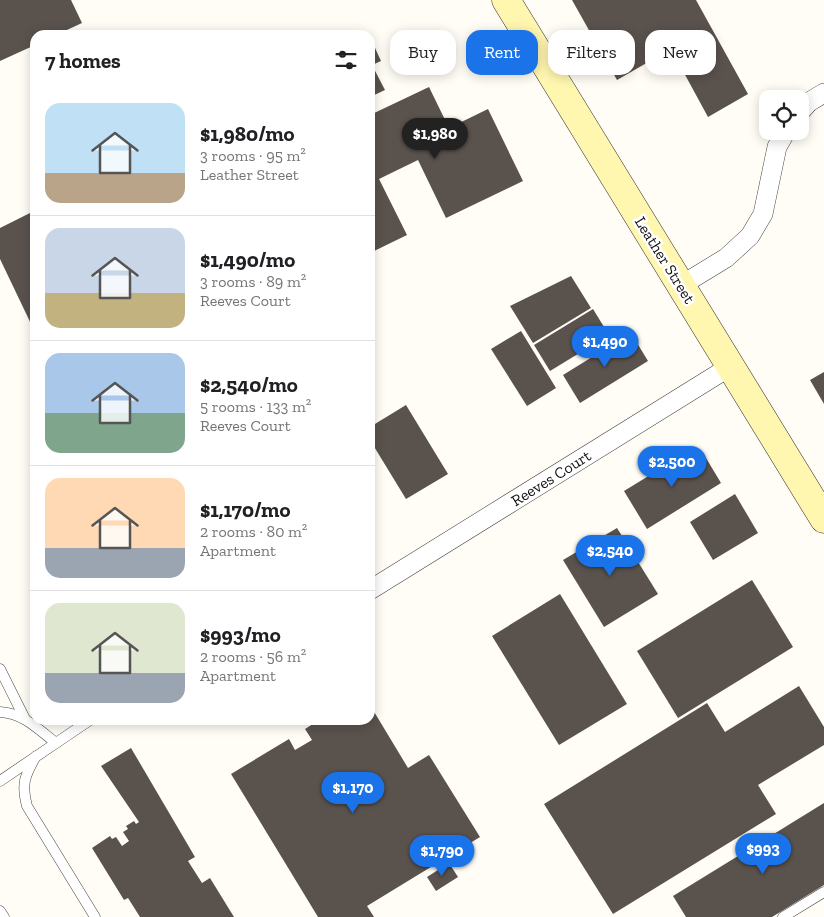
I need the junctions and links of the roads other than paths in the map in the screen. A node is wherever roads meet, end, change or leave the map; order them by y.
1 (506, 0) edge
2 (824, 93) edge
3 (809, 102) edge
4 (781, 140) edge
5 (680, 286) junction
6 (731, 366) junction
7 (824, 519) edge
8 (375, 587) edge
9 (0, 669) edge
10 (0, 712) edge
11 (25, 719) junction
12 (30, 723) edge
13 (33, 725) edge
14 (83, 725) edge
15 (56, 743) junction
16 (36, 756) junction
17 (0, 781) edge
18 (824, 892) edge
19 (0, 911) edge
20 (4, 917) edge
21 (95, 917) edge
22 (783, 917) edge

1 - 5 street, Leather Street
2 - 3 street
4 - 5 street
5 - 6 street, Leather Street
6 - 7 street, Leather Street
6 - 8 street, Reeves Court
9 - 11 lane
10 - 11 lane
11 - 12 lane
13 - 15 lane
14 - 15 lane
15 - 16 lane
16 - 17 lane
16 - 21 lane
18 - 22 lane
19 - 20 lane

